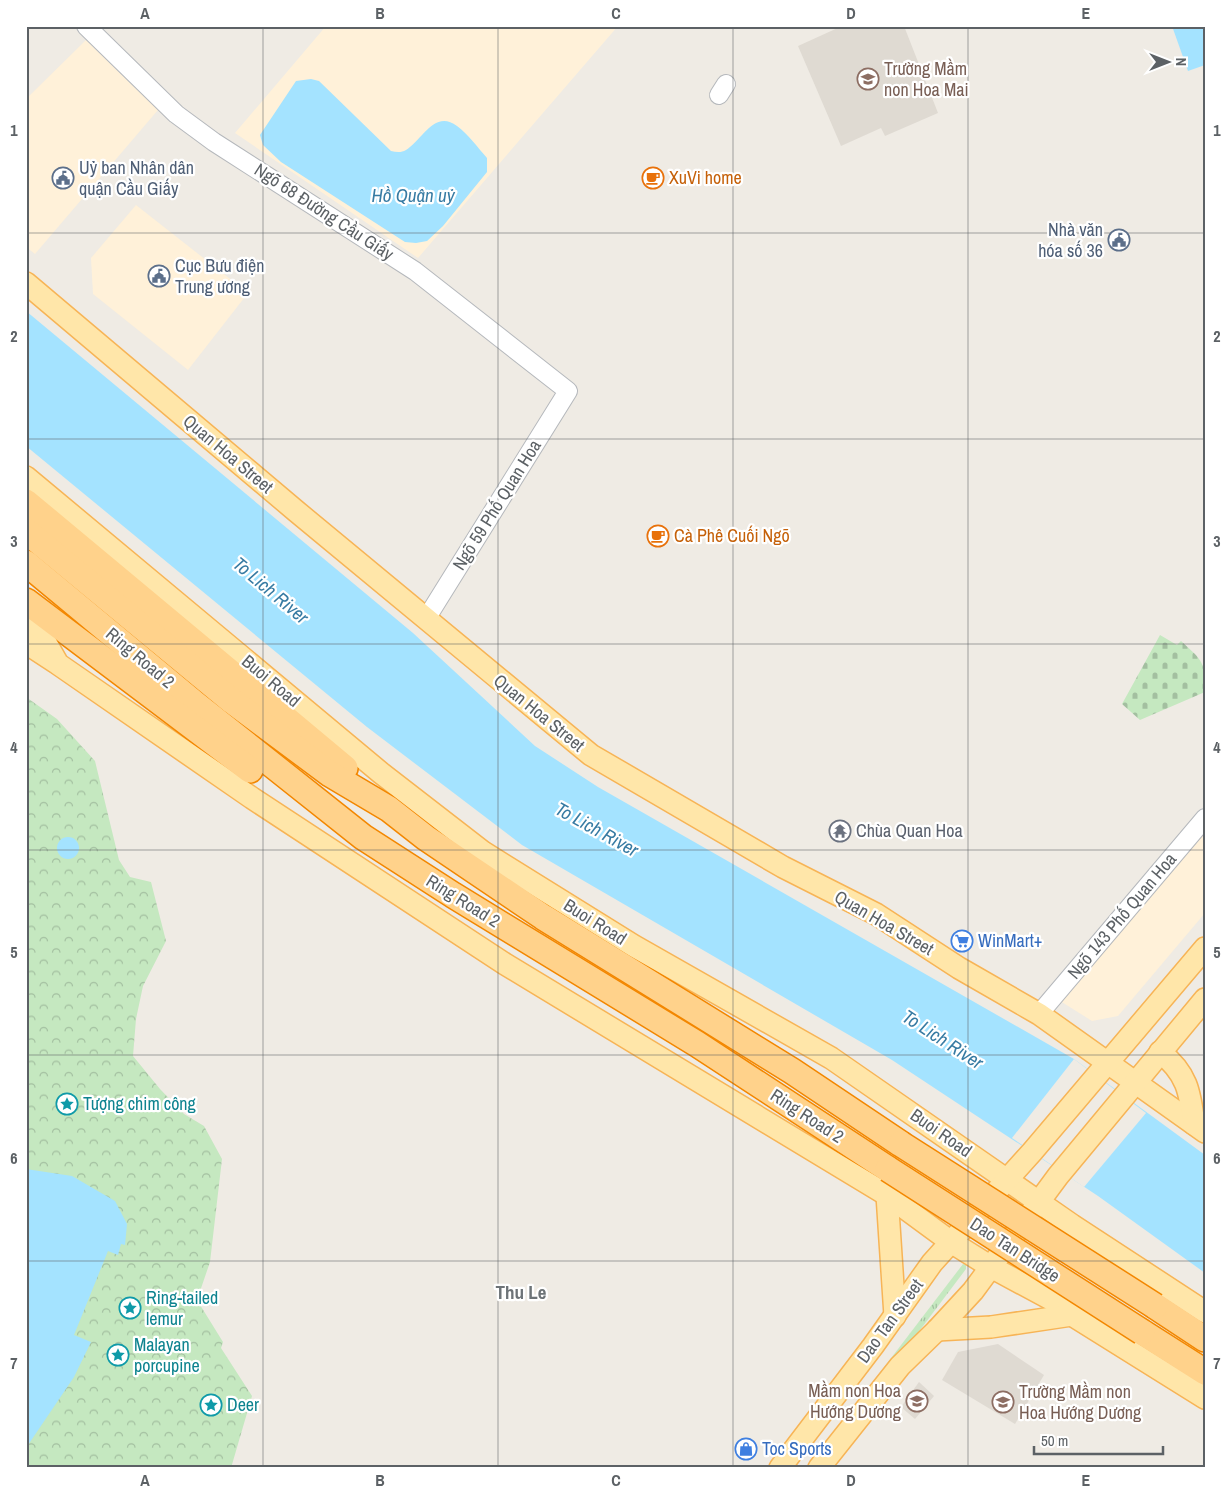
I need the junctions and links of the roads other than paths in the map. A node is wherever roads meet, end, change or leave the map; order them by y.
1 (86, 26) edge
2 (26, 283) edge
3 (568, 391) joint
4 (26, 477) edge
5 (26, 502) edge
6 (26, 531) edge
7 (26, 563) edge
8 (26, 601) edge
9 (26, 608) edge
10 (426, 619) junction
11 (26, 643) edge
12 (58, 664) junction
13 (388, 808) junction
14 (1205, 818) edge
15 (364, 837) junction
16 (1205, 948) edge
17 (1205, 1000) edge
18 (1039, 1014) junction
19 (1160, 1052) junction
20 (1103, 1070) junction
21 (1130, 1090) junction
22 (1199, 1128) edge
23 (901, 1144) joint
24 (888, 1169) joint
25 (1006, 1179) junction
26 (887, 1195) junction
27 (1039, 1202) junction
28 (1096, 1241) junction
29 (950, 1242) junction
30 (991, 1267) junction
31 (1065, 1309) junction
32 (1205, 1312) edge
33 (894, 1316) junction
34 (938, 1330) junction
35 (1205, 1339) edge
36 (1205, 1372) edge
37 (1205, 1398) edge
38 (780, 1468) edge
39 (819, 1468) edge

1 - 3 street, Ngõ 68 Đường Cầu Giấy
2 - 10 main road, Quan Hoa Street
3 - 10 street, Ngõ 59 Phố Quan Hoa
4 - 25 main road, Buoi Road
5 - 13 highway
6 - 13 highway, Ring Road 2
7 - 15 highway, Ring Road 2
8 - 15 highway
9 - 12 main road
10 - 18 main road, Quan Hoa Street
11 - 12 main road
12 - 26 main road
13 - 23 highway, Ring Road 2
14 - 18 street, Ngõ 143 Phố Quan Hoa
15 - 24 highway, Ring Road 2
16 - 20 main road, Dao Tan Street
17 - 19 main road, Dao Tan Street
18 - 20 main road, Quan Hoa Street
19 - 21 main road, Dao Tan Street
19 - 22 main road
20 - 21 main road, Quan Hoa Street
20 - 25 main road, Dao Tan Street
21 - 22 main road, Quan Hoa Street
21 - 27 main road, Dao Tan Street
23 - 35 highway, Dao Tan Bridge, bridge
24 - 36 highway, Dao Tan Bridge, bridge
25 - 27 main road, Buoi Road
25 - 29 main road, Dao Tan Street
26 - 29 main road
26 - 33 main road
27 - 28 main road, Buoi Road
27 - 30 main road, Dao Tan Street
28 - 31 main road
28 - 32 main road, Buoi Road
29 - 30 main road
29 - 33 main road, Dao Tan Street
30 - 31 main road
30 - 34 main road, Dao Tan Street
31 - 34 main road
31 - 37 main road
33 - 38 main road, Dao Tan Street
34 - 39 main road, Dao Tan Street

